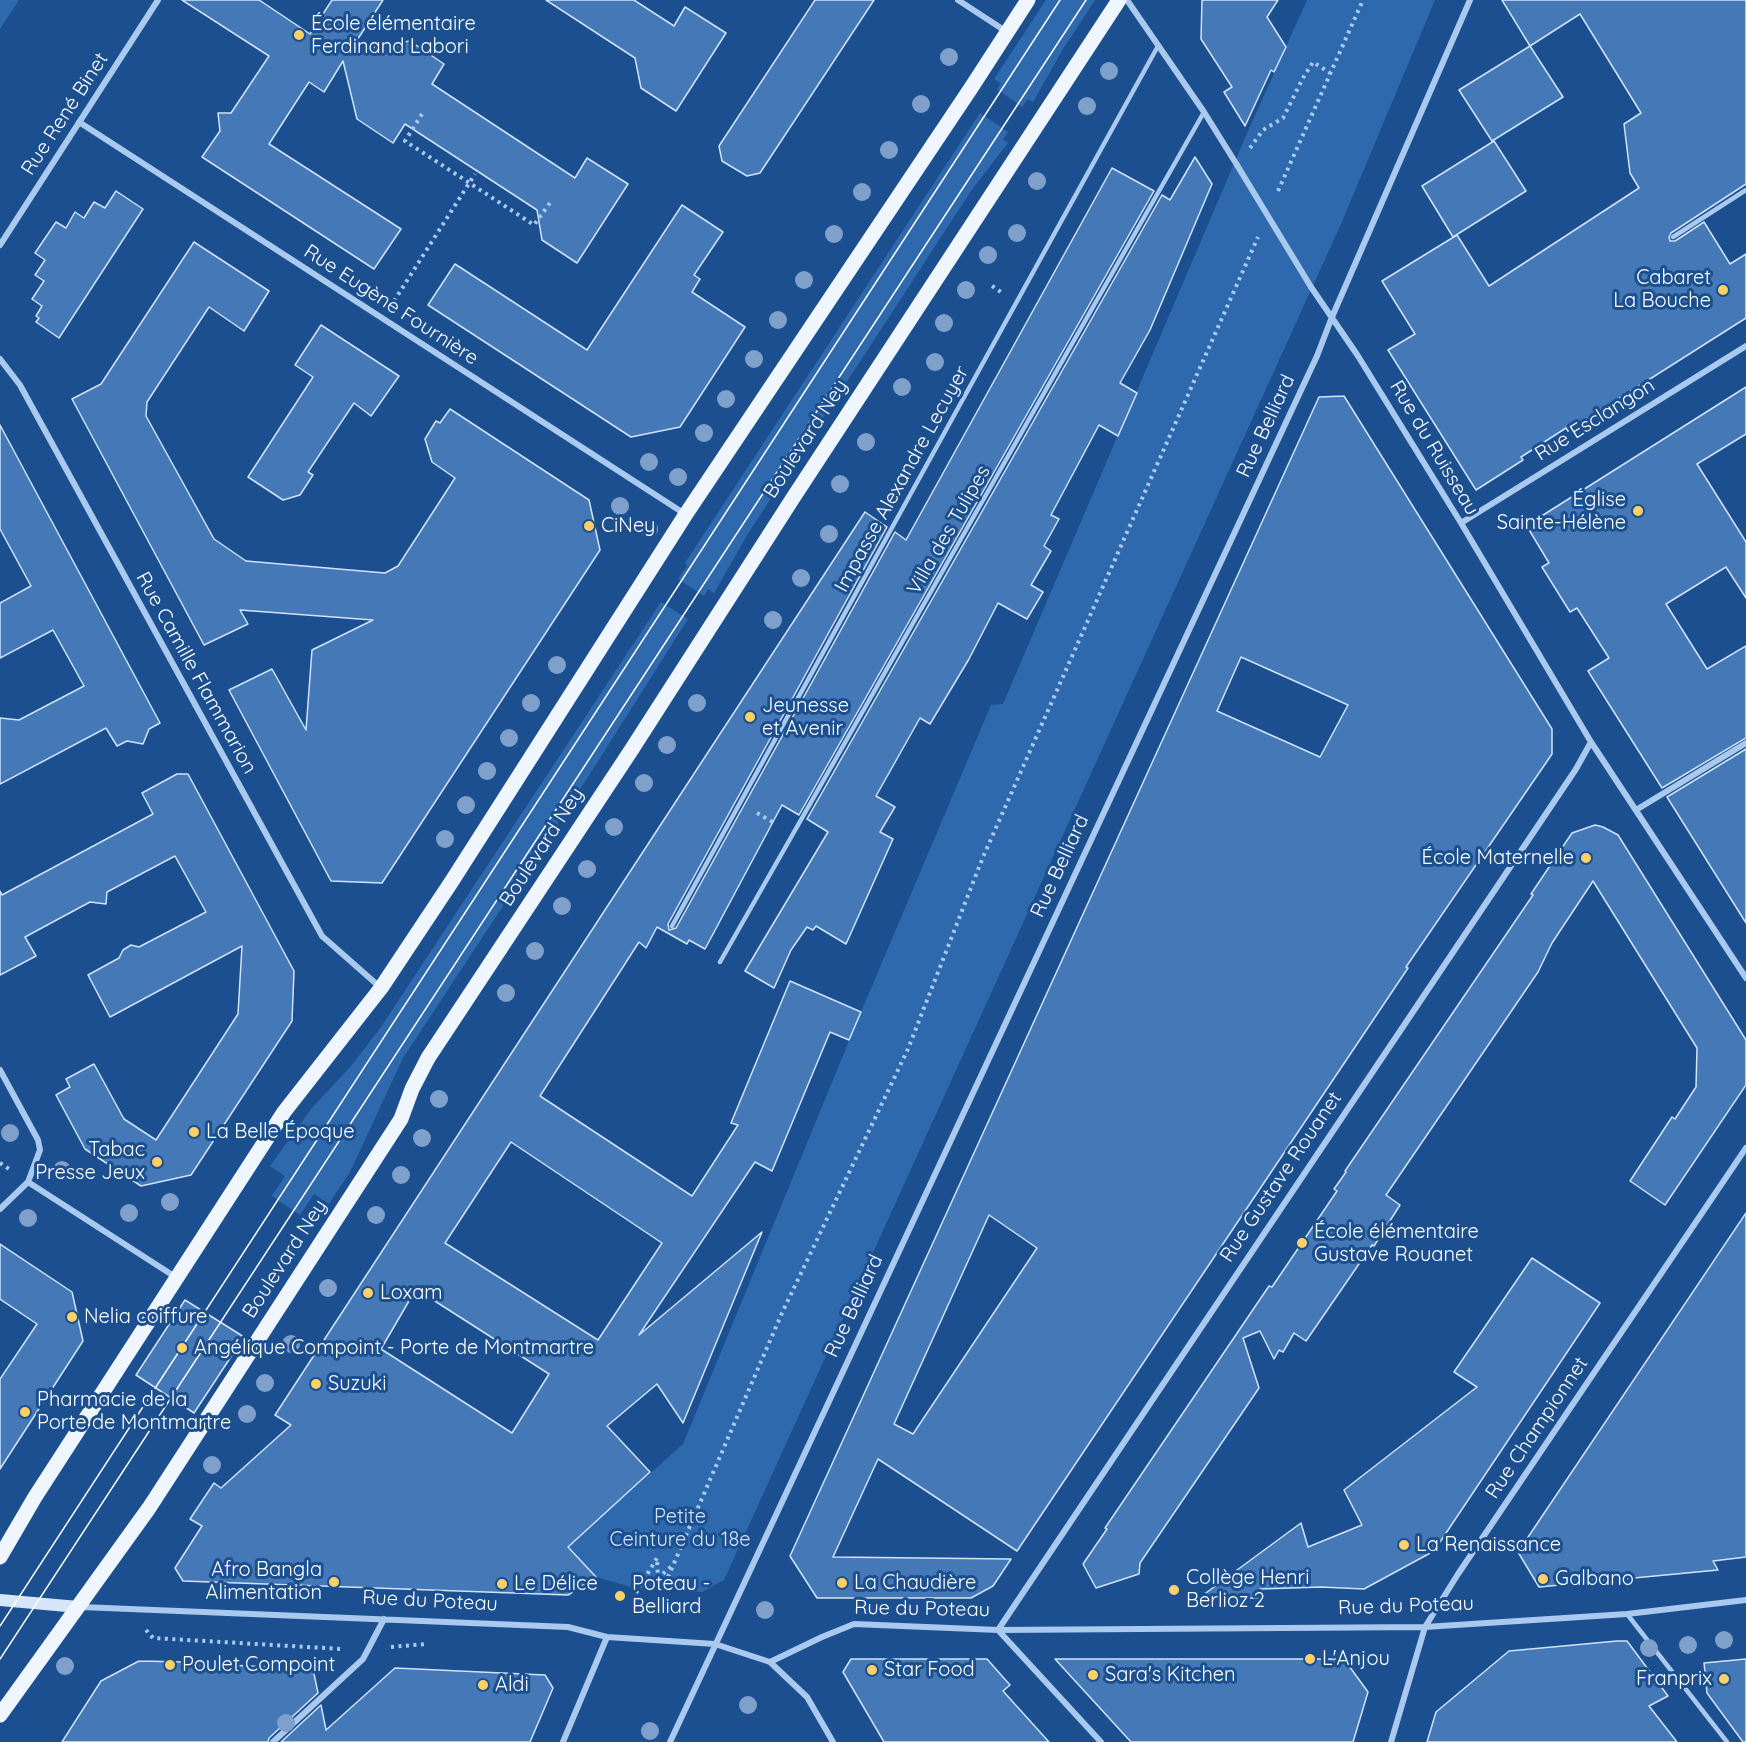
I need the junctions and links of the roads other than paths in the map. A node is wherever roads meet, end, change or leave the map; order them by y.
1 (158, 0) edge
2 (958, 0) edge
3 (1028, 0) edge
4 (1119, 0) edge
5 (1126, 0) edge
6 (1470, 0) edge
7 (1007, 32) junction
8 (1158, 46) junction
9 (1204, 112) junction
10 (80, 122) junction
11 (1746, 190) edge
12 (1673, 237) dead end
13 (0, 245) edge
14 (1332, 316) junction
15 (1746, 346) edge
16 (0, 359) edge
17 (686, 514) junction
18 (1461, 523) junction
19 (1591, 742) junction
20 (1746, 743) edge
21 (1636, 810) junction
22 (672, 926) dead end
23 (720, 962) dead end
24 (1746, 978) edge
25 (381, 988) junction
26 (0, 1070) edge
27 (1746, 1149) edge
28 (28, 1182) junction
29 (0, 1209) edge
30 (177, 1278) junction
31 (0, 1557) edge
32 (0, 1600) edge
33 (1746, 1600) edge
34 (78, 1607) junction
35 (1627, 1614) junction
36 (384, 1618) junction
37 (1425, 1628) junction
38 (998, 1630) junction
39 (607, 1636) junction
40 (715, 1644) junction
41 (770, 1662) junction
42 (0, 1715) edge
43 (273, 1742) edge
44 (563, 1742) edge
45 (670, 1742) edge
46 (833, 1742) edge
47 (1101, 1742) edge
48 (1390, 1742) edge
49 (1727, 1742) edge

1 - 10 street, Rue René Binet
2 - 7 street
3 - 7 main road
4 - 34 main road, Boulevard Ney
5 - 8 street, Rue du Ruisseau
6 - 14 street, Rue Belliard
7 - 17 main road
8 - 9 street, Rue du Ruisseau
8 - 22 lane, Impasse Alexandre Lecuyer
9 - 14 street, Rue du Ruisseau, bridge
9 - 23 lane, Villa des Tulipes
10 - 13 street, Rue René Binet
10 - 17 street, Rue Eugène Fournière
11 - 12 lane
14 - 18 street, Rue du Ruisseau
14 - 40 street, Rue Belliard
15 - 18 street, Rue Esclangon
16 - 25 street, Rue Camille Flammarion
17 - 25 main road
18 - 19 street, Rue du Ruisseau
19 - 21 street, Rue du Ruisseau
19 - 38 street, Rue Gustave Rouanet
20 - 21 street
21 - 24 street, Rue du Ruisseau
25 - 30 main road
26 - 28 street
27 - 37 street, Rue Championnet
28 - 29 street
28 - 30 street
30 - 31 main road
32 - 34 street, Rue du Poteau
33 - 35 street, Rue du Poteau
34 - 36 street, Rue du Poteau
34 - 42 main road, Boulevard Ney
35 - 37 street, Rue du Poteau
35 - 49 lane
36 - 39 street, Rue du Poteau
36 - 43 street
37 - 38 street, Rue du Poteau
37 - 48 street, Rue Championnet
38 - 41 street, Rue du Poteau
38 - 47 street
39 - 40 street, Rue du Poteau
39 - 44 street
40 - 41 street, Rue du Poteau
40 - 45 street, Rue Belliard
41 - 46 street

